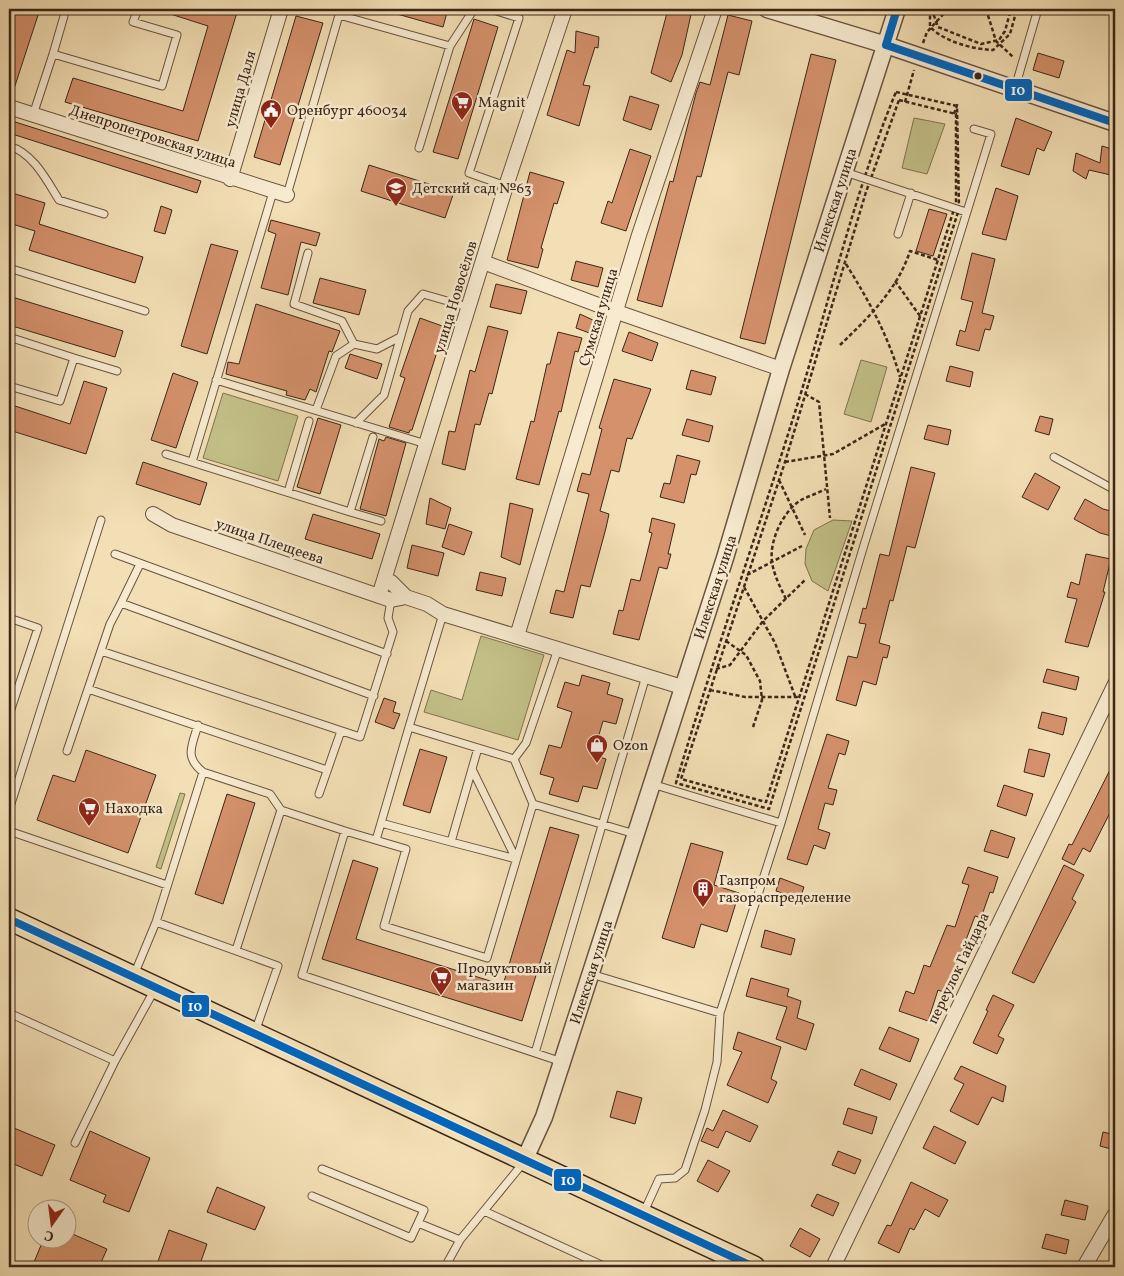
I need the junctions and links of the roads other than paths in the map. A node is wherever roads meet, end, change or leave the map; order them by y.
1 (138, 9) edge
2 (281, 9) edge
3 (474, 9) edge
4 (490, 9) edge
5 (565, 9) edge
6 (715, 9) edge
7 (767, 9) edge
8 (897, 9) edge
9 (1038, 9) edge
10 (64, 16) dead end
11 (886, 45) junction
12 (450, 46) junction
13 (53, 54) junction
14 (1015, 88) junction
15 (9, 107) edge
16 (33, 115) junction
17 (1115, 123) edge
18 (974, 129) dead end
19 (9, 146) edge
20 (419, 148) dead end
21 (844, 172) junction
22 (230, 179) junction
23 (506, 186) junction
24 (280, 193) junction
25 (911, 193) junction
26 (966, 212) junction
27 (104, 214) dead end
28 (898, 234) dead end
29 (308, 253) dead end
30 (483, 262) junction
31 (9, 268) edge
32 (468, 307) junction
33 (145, 311) dead end
34 (617, 312) junction
35 (9, 337) edge
36 (400, 337) junction
37 (354, 344) junction
38 (74, 358) junction
39 (781, 369) junction
40 (117, 370) dead end
41 (216, 380) junction
42 (9, 386) edge
43 (316, 410) junction
44 (309, 421) dead end
45 (356, 423) junction
46 (373, 437) dead end
47 (426, 444) junction
48 (166, 454) dead end
49 (1054, 456) dead end
50 (192, 462) junction
51 (1115, 490) edge
52 (288, 492) junction
53 (350, 512) junction
54 (153, 514) dead end
55 (101, 520) dead end
56 (381, 521) dead end
57 (115, 554) dead end
58 (140, 564) junction
59 (384, 580) junction
60 (406, 597) junction
61 (385, 598) junction
62 (121, 603) junction
63 (443, 614) junction
64 (9, 618) edge
65 (517, 636) junction
66 (558, 649) junction
67 (101, 650) junction
68 (387, 654) junction
69 (646, 676) junction
70 (1115, 684) edge
71 (682, 687) junction
72 (88, 689) junction
73 (374, 696) junction
74 (9, 715) edge
75 (198, 725) junction
76 (409, 727) junction
77 (341, 731) junction
78 (478, 748) junction
79 (66, 751) dead end
80 (514, 759) junction
81 (472, 768) junction
82 (327, 770) junction
83 (203, 772) junction
84 (652, 784) junction
85 (319, 794) dead end
86 (533, 804) junction
87 (9, 810) edge
88 (281, 810) junction
89 (381, 823) junction
90 (781, 823) junction
91 (601, 825) junction
92 (9, 831) edge
93 (345, 831) junction
94 (635, 834) junction
95 (376, 840) junction
96 (451, 842) junction
97 (516, 860) junction
98 (168, 886) junction
99 (9, 919) edge
100 (156, 922) junction
101 (236, 950) junction
102 (590, 974) junction
103 (133, 976) junction
104 (157, 986) junction
105 (9, 1013) edge
106 (720, 1013) junction
107 (254, 1033) junction
108 (535, 1053) junction
109 (114, 1061) junction
110 (562, 1062) junction
111 (75, 1143) dead end
112 (524, 1161) junction
113 (322, 1168) dead end
114 (312, 1196) dead end
115 (484, 1210) junction
116 (1115, 1214) edge
117 (641, 1216) junction
118 (418, 1223) junction
119 (460, 1240) junction
120 (445, 1267) edge
121 (606, 1267) edge
122 (754, 1267) edge
123 (833, 1267) edge
124 (1084, 1267) edge

1 - 13 lane
2 - 22 street, улица Даля
3 - 12 lane
4 - 23 lane
5 - 23 street, улица Новосёлов
6 - 34 street, Сумская улица
7 - 11 street
8 - 11 street, Илекская улица
9 - 14 lane
10 - 13 lane
11 - 14 street
11 - 21 street, Илекская улица
12 - 20 lane
12 - 24 lane
13 - 16 lane
14 - 17 street
15 - 16 street, Днепропетровская улица
16 - 22 street, Днепропетровская улица
18 - 26 lane
19 - 27 lane
21 - 25 lane
21 - 39 street, Илекская улица
22 - 24 street, Днепропетровская улица
23 - 30 street, улица Новосёлов
24 - 41 lane
25 - 26 lane
25 - 28 lane
26 - 90 lane
29 - 37 lane
30 - 32 street, улица Новосёлов
30 - 34 street
31 - 33 lane
32 - 36 lane
32 - 47 street, улица Новосёлов
34 - 39 street
34 - 65 street, Сумская улица
35 - 38 lane
36 - 37 lane
36 - 45 lane
37 - 43 lane
38 - 40 lane
38 - 42 lane
39 - 71 street, Илекская улица
41 - 43 lane
41 - 50 lane
43 - 45 lane
44 - 52 lane
45 - 47 lane
46 - 53 lane
47 - 59 street, улица Новосёлов
48 - 50 lane
49 - 51 lane
50 - 52 lane
52 - 53 lane
53 - 56 lane
54 - 61 street, улица Плещеева
55 - 87 lane
57 - 58 lane
58 - 62 lane
58 - 68 lane
59 - 60 street
59 - 61 street, улица Новосёлов
60 - 61 street
60 - 63 street
61 - 68 lane
62 - 67 lane
62 - 73 lane
63 - 65 street
63 - 76 lane
64 - 74 lane
65 - 66 street
66 - 69 street
66 - 80 lane
67 - 72 lane
67 - 77 lane
68 - 73 lane
69 - 71 street
69 - 91 lane
70 - 123 street, переулок Гайдара
71 - 84 street, Илекская улица
72 - 75 lane
72 - 79 lane
73 - 77 lane
75 - 82 lane
75 - 83 lane
76 - 78 lane
76 - 89 lane
77 - 82 lane
78 - 80 lane
78 - 81 lane
80 - 86 lane
81 - 96 lane
81 - 97 lane
82 - 85 lane
83 - 88 lane
83 - 98 lane
84 - 90 lane
84 - 94 street, Илекская улица
86 - 91 lane
86 - 97 lane
88 - 93 lane
88 - 101 lane
89 - 95 lane
89 - 96 lane
90 - 106 lane
91 - 94 lane
91 - 108 lane
92 - 98 lane
93 - 95 lane
93 - 108 lane
94 - 102 street, Илекская улица
95 - 97 lane
96 - 97 lane
98 - 100 lane
99 - 103 main road
100 - 101 lane
100 - 103 lane
101 - 107 lane
102 - 106 lane
102 - 110 street, Илекская улица
103 - 104 main road
104 - 107 main road
104 - 109 lane
105 - 109 lane
106 - 117 lane
107 - 112 main road
108 - 110 lane
109 - 111 lane
110 - 112 street, Илекская улица
112 - 115 lane
112 - 117 main road
113 - 118 lane
114 - 118 lane
115 - 119 lane
115 - 121 lane
116 - 124 street
117 - 122 main road
118 - 119 lane
119 - 120 lane

